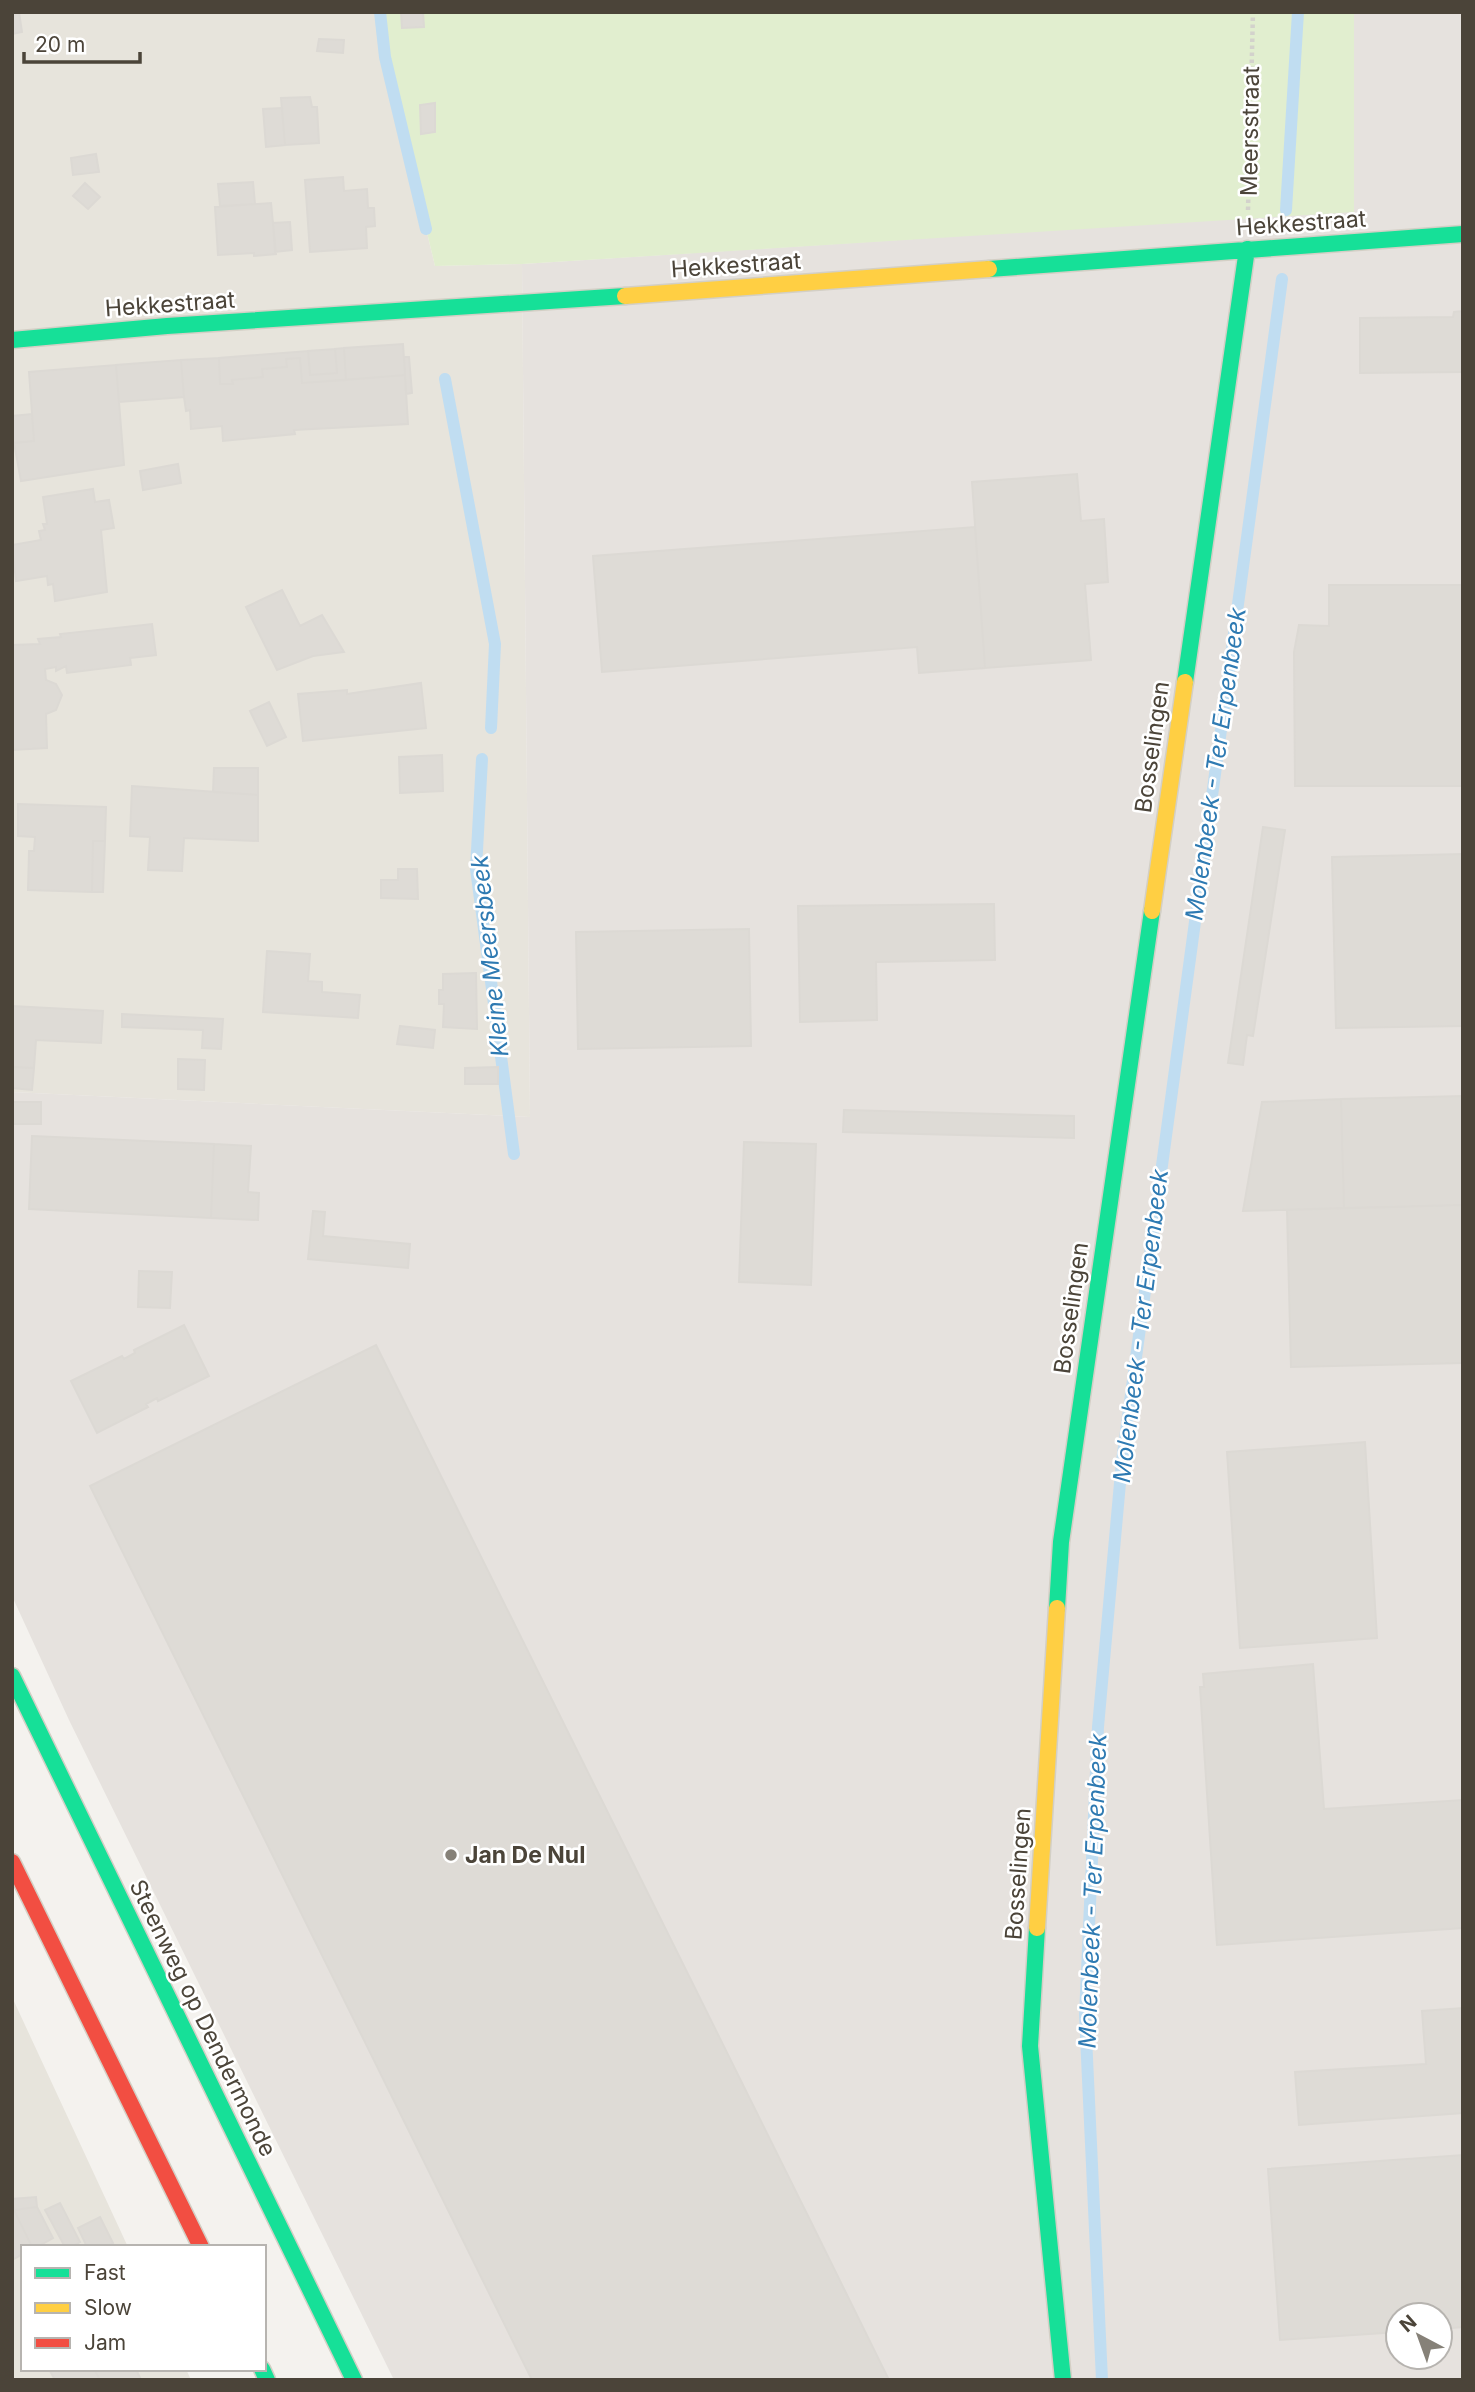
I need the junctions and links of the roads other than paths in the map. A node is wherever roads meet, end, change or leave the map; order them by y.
1 (1463, 234) edge
2 (1247, 250) junction
3 (12, 340) edge
4 (12, 1676) edge
5 (12, 1862) edge
6 (200, 2245) edge
7 (354, 2380) edge
8 (1063, 2380) edge

1 - 2 street, Hekkestraat
2 - 3 street, Hekkestraat
2 - 8 street, Bosselingen
4 - 7 street, Steenweg op Dendermonde
5 - 6 street

